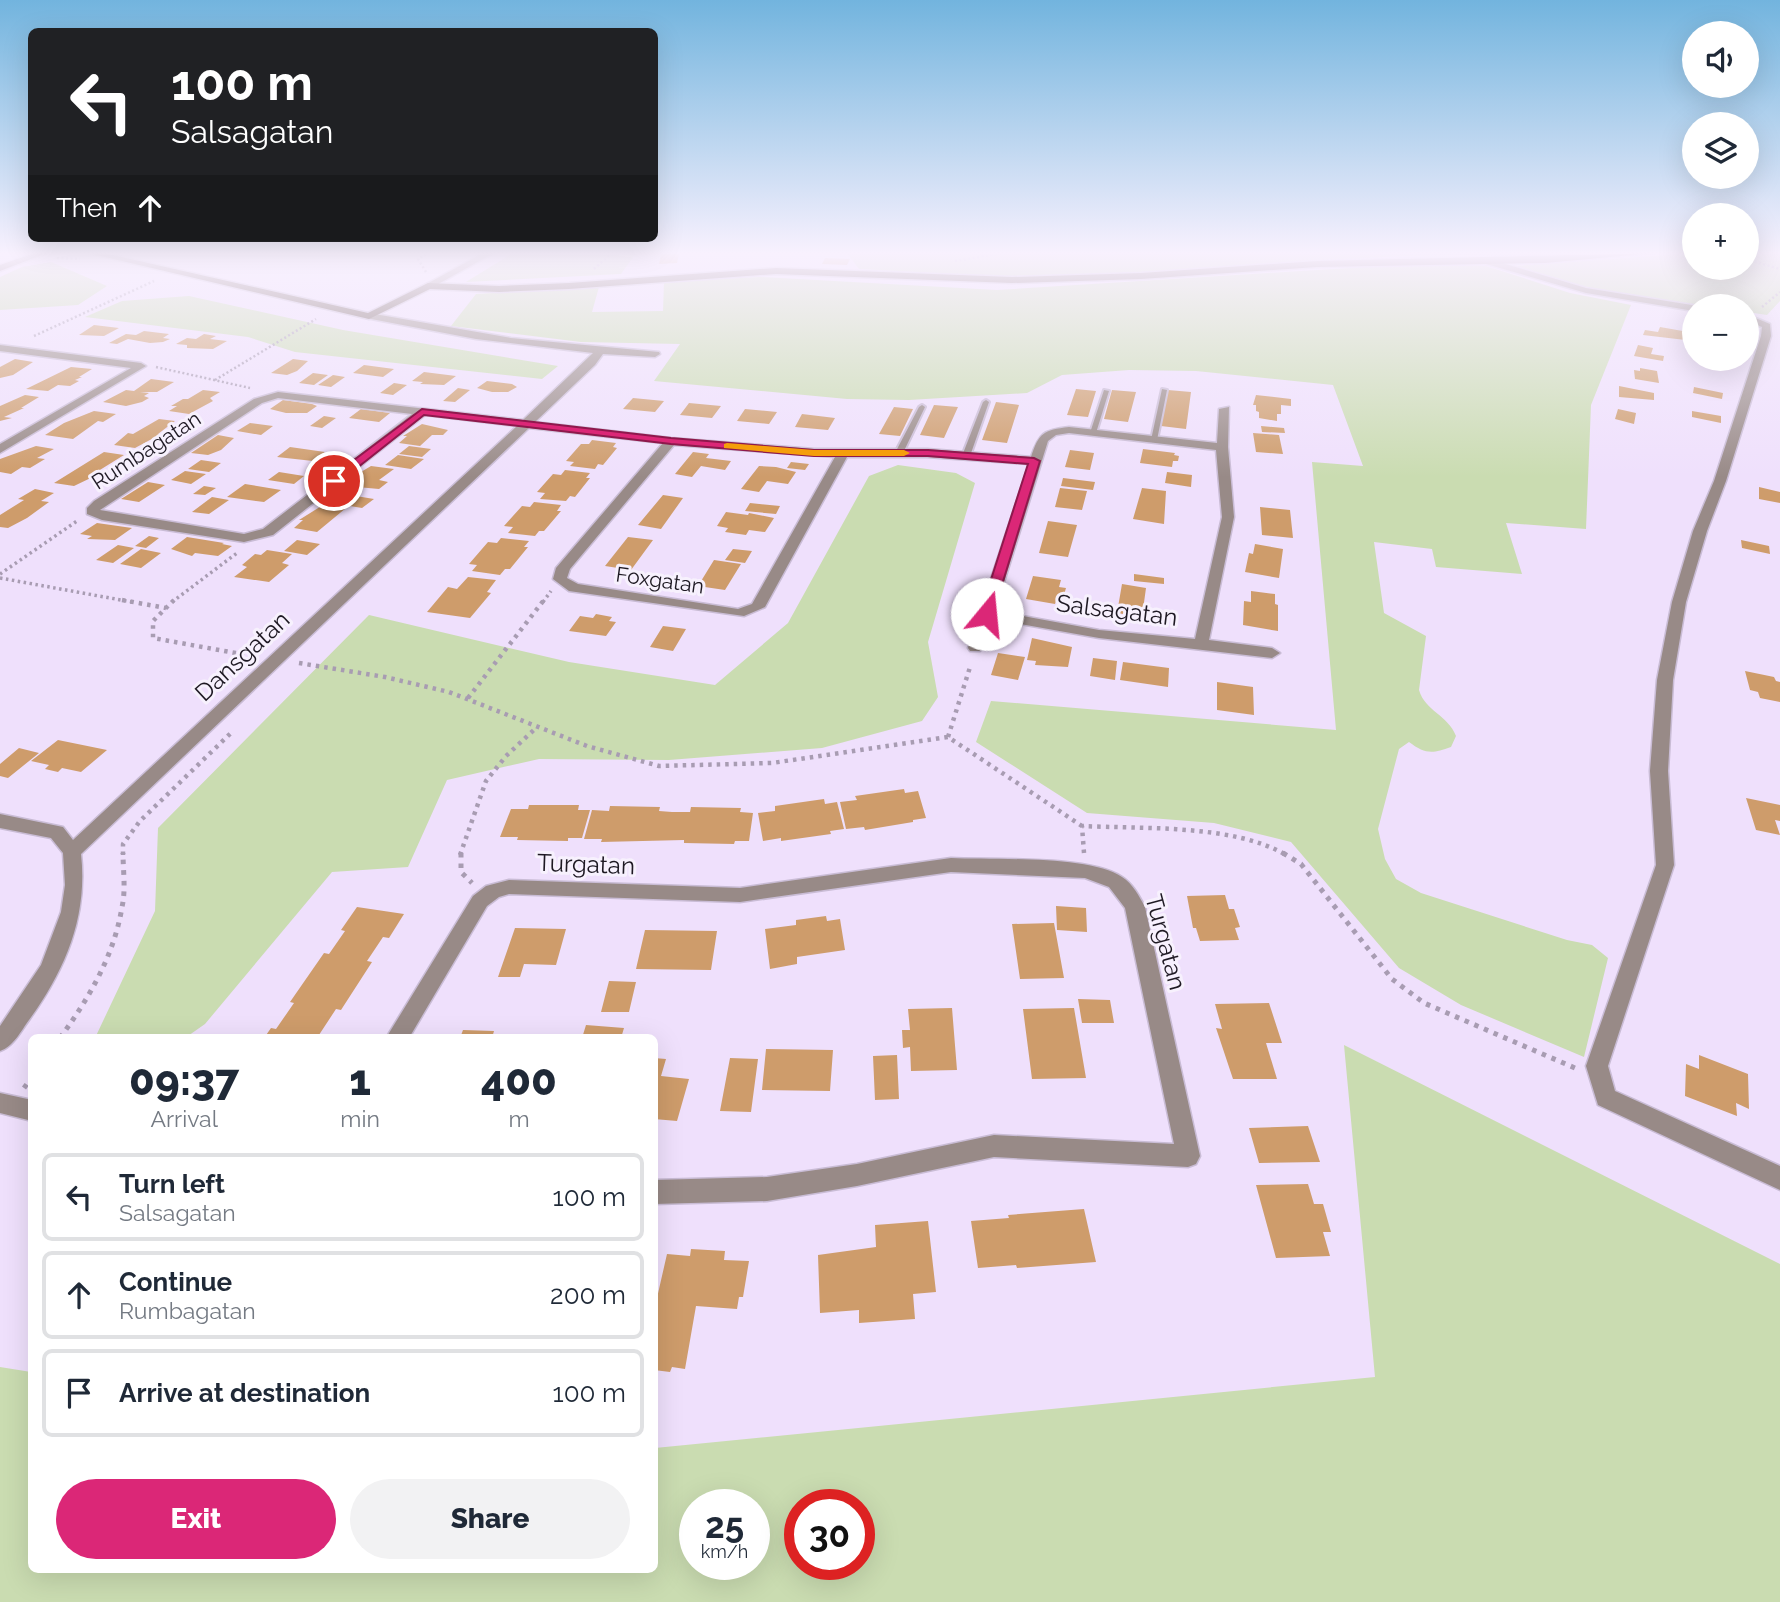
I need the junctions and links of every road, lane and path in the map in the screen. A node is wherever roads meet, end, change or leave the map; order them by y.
1 (50, 328) edge
2 (429, 328) edge
3 (1767, 328) edge
4 (0, 348) edge
5 (14, 349) junction
6 (599, 352) junction
7 (654, 354) dead end
8 (0, 356) edge
9 (1759, 358) edge
10 (140, 365) junction
11 (1755, 371) edge
12 (1164, 390) dead end
13 (1106, 391) dead end
14 (266, 397) junction
15 (986, 402) dead end
16 (922, 407) dead end
17 (1225, 410) dead end
18 (422, 412) junction
19 (527, 423) junction
20 (1093, 433) junction
21 (1154, 440) junction
22 (671, 441) junction
23 (1223, 447) junction
24 (0, 449) edge
25 (844, 453) junction
26 (899, 453) junction
27 (966, 456) junction
28 (1034, 461) junction
29 (92, 511) junction
30 (256, 537) junction
31 (0, 576) edge
32 (560, 579) junction
33 (167, 608) junction
34 (987, 614) junction
35 (1201, 644) junction
36 (975, 648) joint
37 (1272, 653) dead end
38 (311, 654) dead end
39 (276, 660) junction
40 (302, 664) junction
41 (292, 673) dead end
42 (468, 698) junction
43 (537, 727) junction
44 (235, 729) dead end
45 (948, 737) junction
46 (0, 821) edge
47 (1082, 826) junction
48 (72, 852) junction
49 (1085, 872) junction
50 (493, 891) junction
51 (63, 1034) edge
52 (399, 1034) edge
53 (0, 1042) edge
54 (1600, 1078) junction
55 (0, 1103) edge
56 (28, 1110) edge
57 (1780, 1178) edge
58 (658, 1192) edge

1 - 5 path
2 - 6 street
3 - 9 street
4 - 5 street
5 - 8 street
5 - 10 street
6 - 7 street
6 - 19 street, Dansgatan
10 - 14 path
10 - 24 street
11 - 54 street
12 - 21 lane
13 - 20 lane
14 - 18 street
14 - 29 street, Rumbagatan
15 - 27 lane
16 - 26 lane
17 - 23 street, Salsagatan
18 - 19 street
18 - 30 street
19 - 22 street
19 - 39 street, Dansgatan
20 - 21 street
20 - 28 street
21 - 23 street
22 - 25 street
22 - 32 street
23 - 35 street, Salsagatan
25 - 26 street
25 - 32 street, Foxgatan
26 - 27 street
27 - 28 street
28 - 34 street
29 - 30 street, Rumbagatan
29 - 31 path
30 - 33 path
31 - 33 path
32 - 42 path
33 - 39 path
34 - 35 street, Salsagatan
34 - 36 street
35 - 37 street, Salsagatan
36 - 45 path
38 - 40 path
39 - 40 path
39 - 48 street, Dansgatan
40 - 41 path
40 - 42 path
42 - 43 path
43 - 45 path
43 - 50 path
44 - 51 path
45 - 47 path
46 - 48 street
47 - 49 path
47 - 54 path
48 - 53 street
49 - 50 street, Turgatan
49 - 58 street, Turgatan
50 - 52 street
54 - 57 street
55 - 56 street

